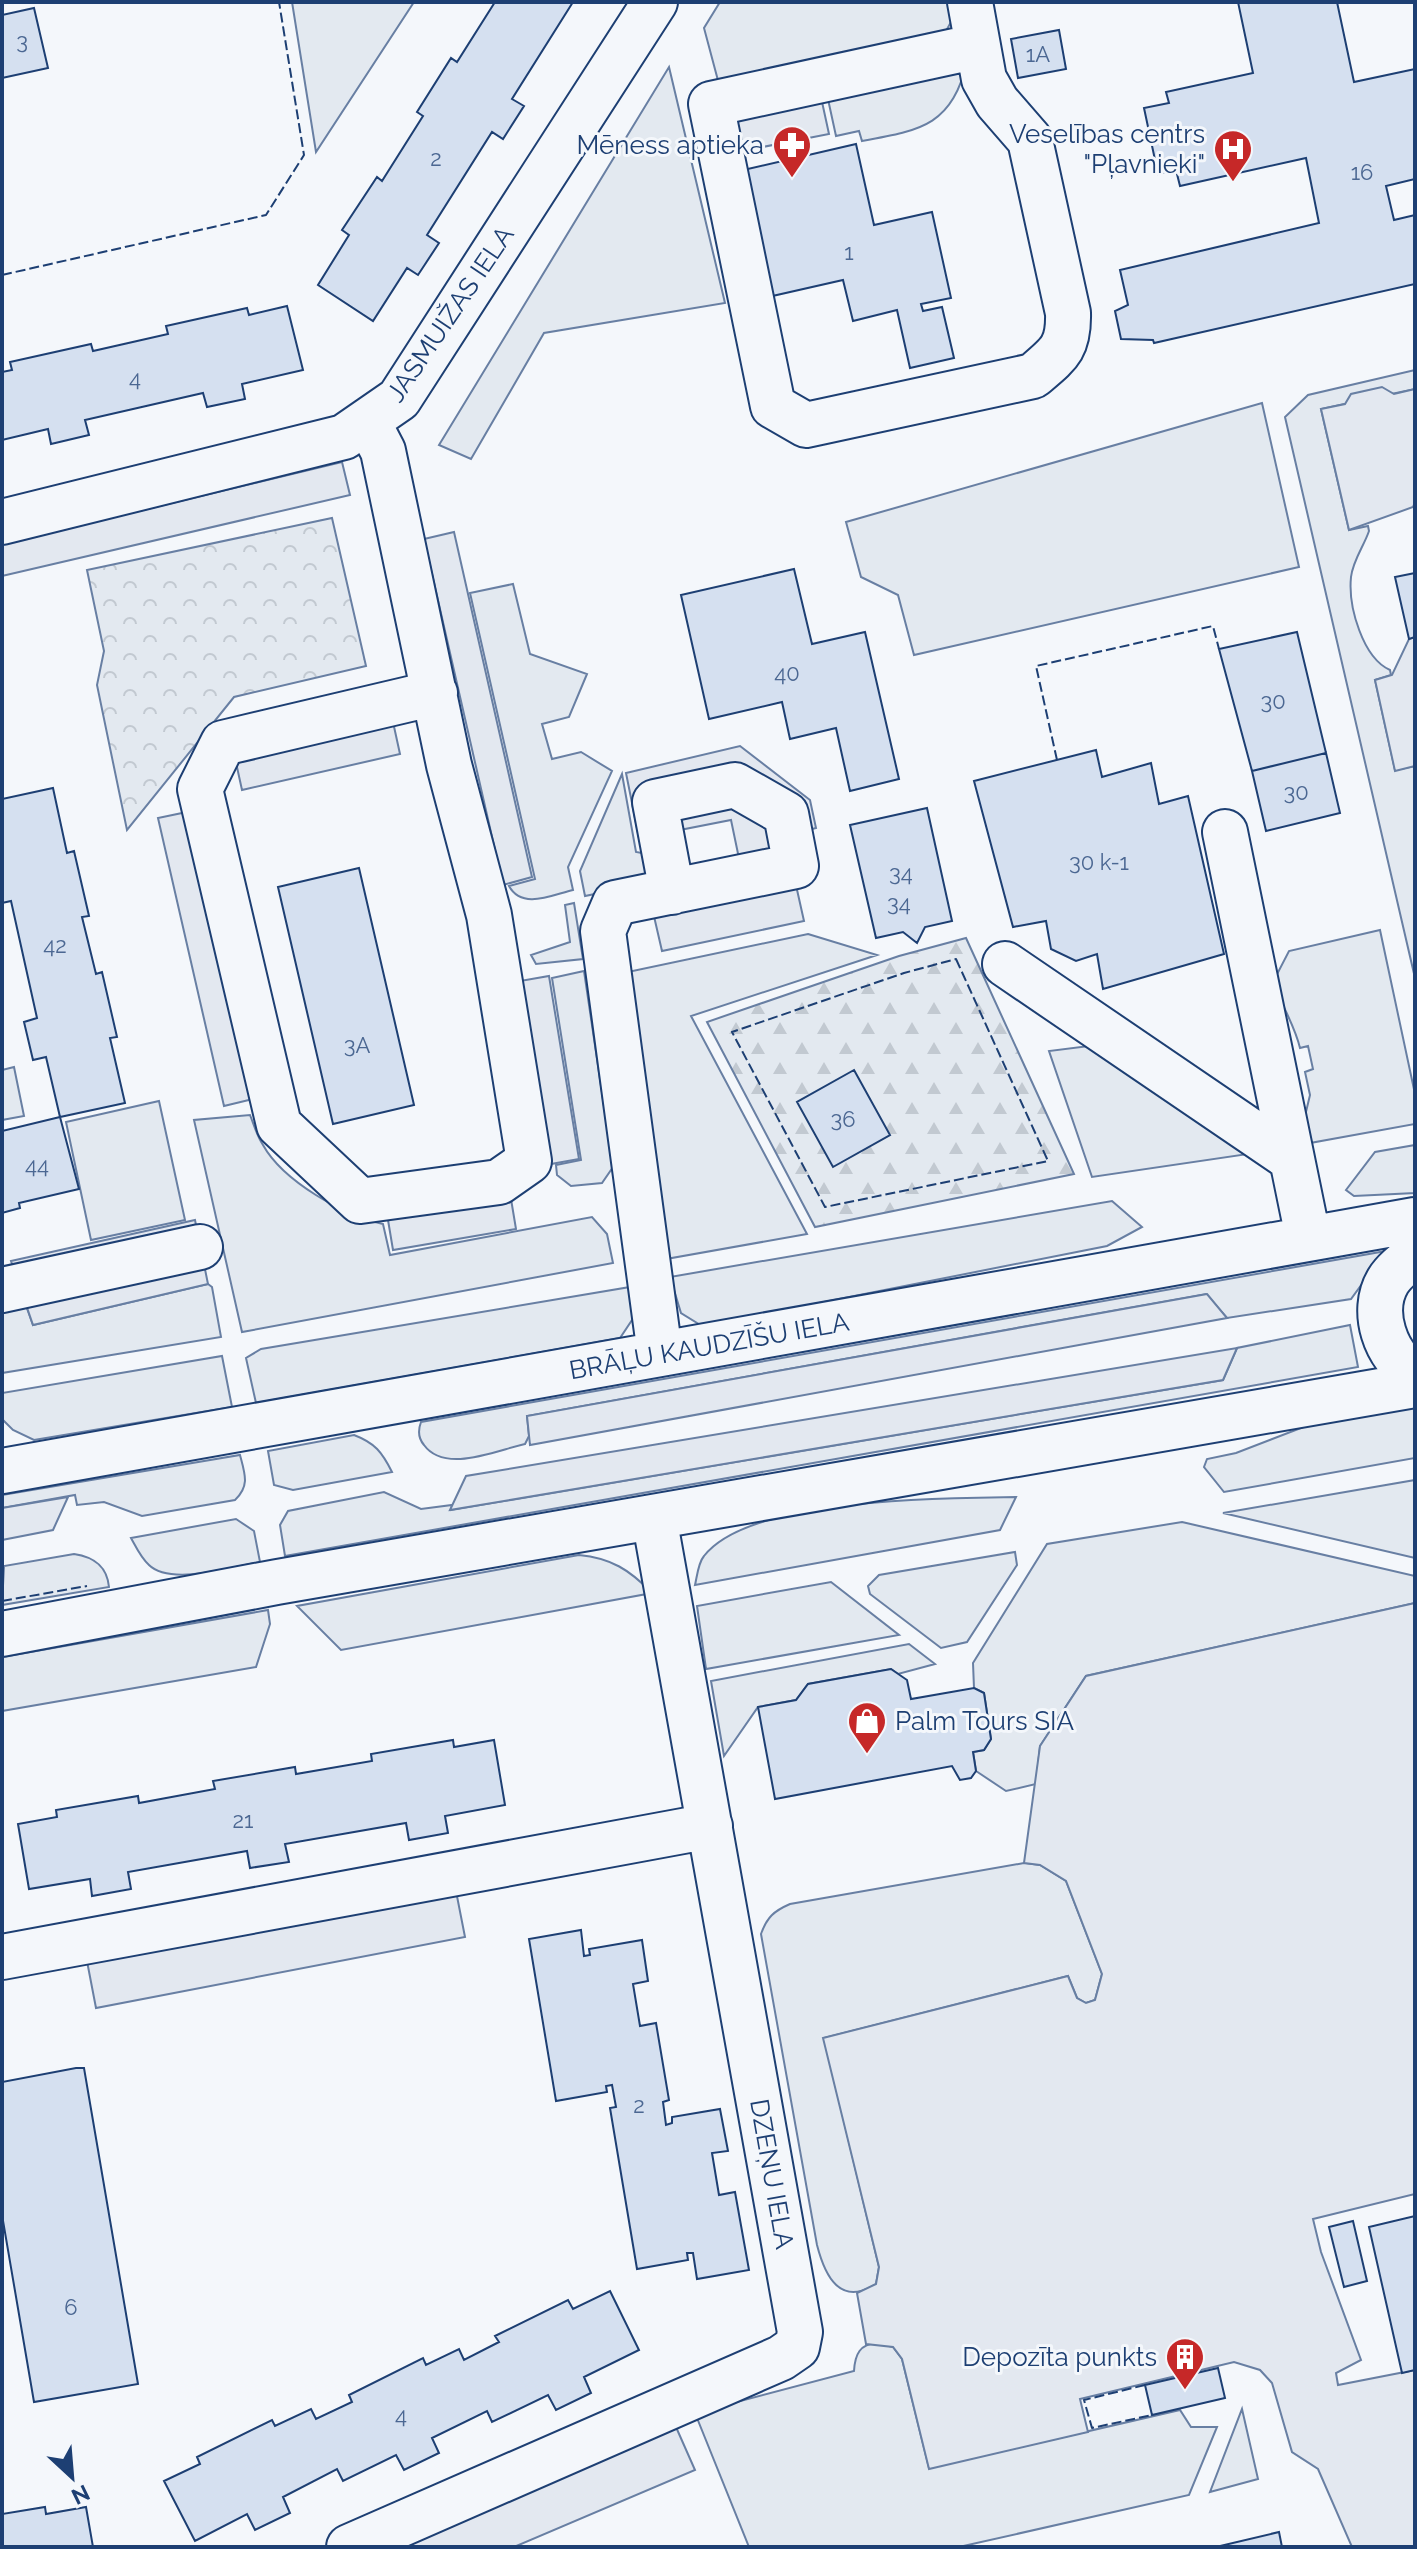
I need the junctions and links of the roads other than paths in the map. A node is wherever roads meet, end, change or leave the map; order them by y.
1 (655, 2) edge
2 (970, 2) edge
3 (978, 46) junction
4 (368, 422) junction
5 (2, 522) edge
6 (435, 693) junction
7 (1225, 832) dead end
8 (672, 892) dead end
9 (1005, 964) dead end
10 (1290, 1158) junction
11 (1415, 1220) edge
12 (1308, 1237) junction
13 (200, 1247) dead end
14 (1415, 1255) edge
15 (2, 1290) edge
16 (660, 1354) junction
17 (1415, 1374) edge
18 (1415, 1385) edge
19 (2, 1471) edge
20 (654, 1517) junction
21 (2, 1634) edge
22 (710, 1826) junction
23 (2, 1957) edge
24 (349, 2547) edge

1 - 4 street, JASMUIŽAS IELA
2 - 3 street
3 - 3 street
4 - 5 street, JASMUIŽAS IELA
4 - 6 street
6 - 6 street
7 - 10 street
8 - 16 street
9 - 10 street
10 - 12 street
11 - 12 street, BRĀĻU KAUDZĪŠU IELA
12 - 16 street, BRĀĻU KAUDZĪŠU IELA
13 - 15 street
14 - 17 street
16 - 19 street, BRĀĻU KAUDZĪŠU IELA
18 - 20 street
20 - 21 street
20 - 22 street, DZEŅU IELA
22 - 23 street
22 - 24 street, DZEŅU IELA

